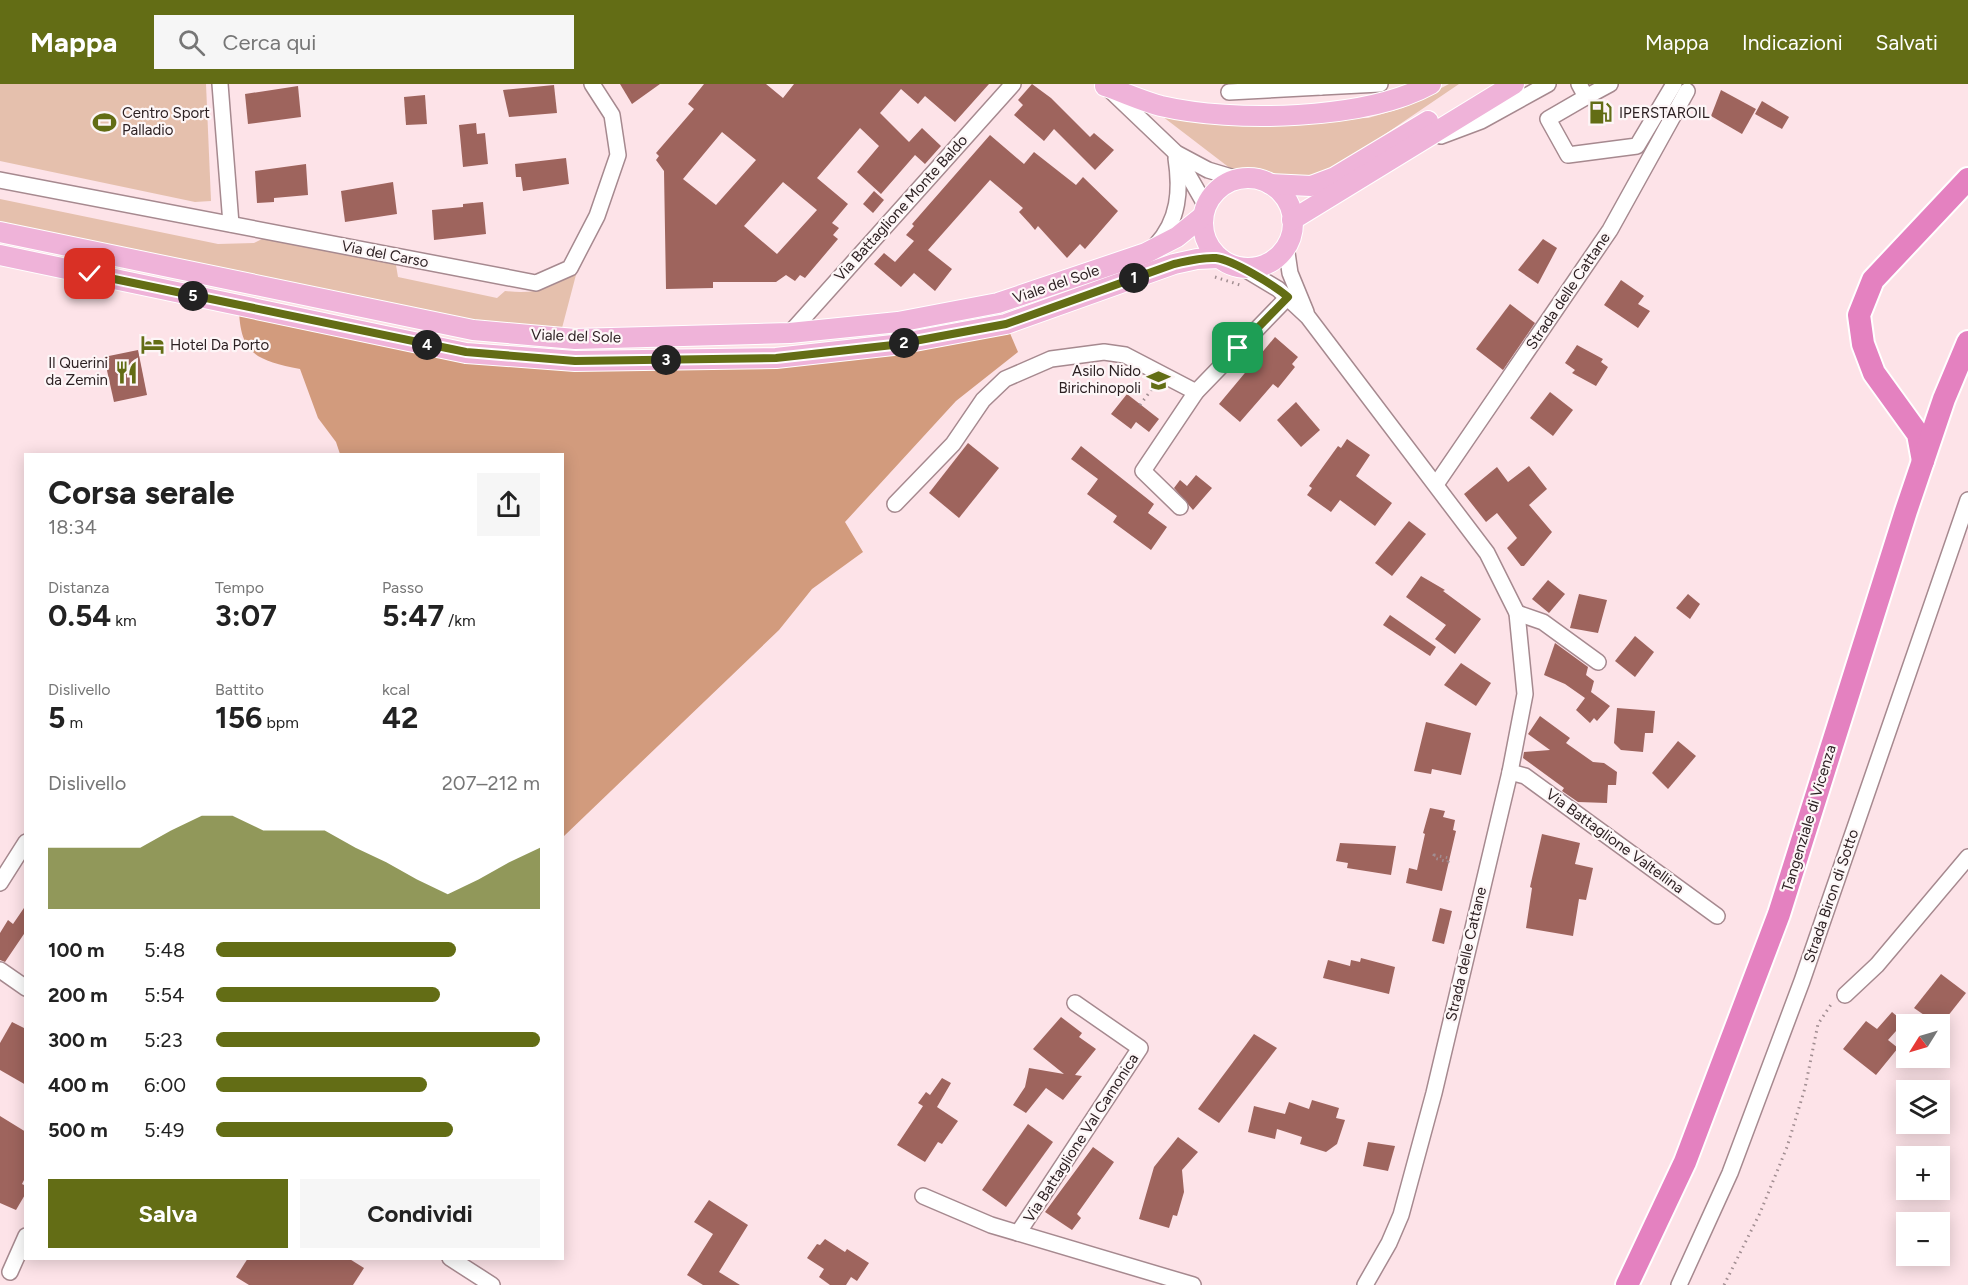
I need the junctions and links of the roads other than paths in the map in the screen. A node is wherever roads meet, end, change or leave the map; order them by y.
1 (220, 84) edge
2 (592, 84) edge
3 (1013, 84) edge
4 (1380, 84) edge
5 (1431, 84) edge
6 (1489, 84) edge
7 (1514, 84) edge
8 (1548, 84) edge
9 (1610, 84) edge
10 (1104, 85) edge
11 (1315, 86) edge
12 (1680, 88) edge
13 (1583, 91) edge
14 (1229, 92) dead end
15 (1413, 146) junction
16 (1175, 152) junction
17 (1238, 179) junction
18 (1968, 179) edge
19 (0, 180) edge
20 (1270, 184) junction
21 (1205, 211) junction
22 (1292, 220) junction
23 (231, 224) junction
24 (0, 232) edge
25 (1286, 246) junction
26 (1151, 251) junction
27 (0, 255) edge
28 (1215, 266) junction
29 (1244, 277) junction
30 (1288, 297) junction
31 (1308, 317) junction
32 (790, 333) junction
33 (1968, 342) edge
34 (1968, 367) edge
35 (1196, 392) junction
36 (1944, 399) junction
37 (1923, 461) junction
38 (1437, 483) junction
39 (1968, 500) edge
40 (895, 504) dead end
41 (1180, 507) dead end
42 (1517, 614) junction
43 (1598, 662) dead end
44 (1510, 772) junction
45 (24, 845) edge
46 (1968, 857) edge
47 (0, 883) edge
48 (1718, 916) dead end
49 (0, 970) edge
50 (24, 987) edge
51 (1845, 995) road end
52 (1075, 1003) dead end
53 (923, 1196) dead end
54 (1018, 1233) junction
55 (24, 1240) edge
56 (453, 1260) edge
57 (10, 1272) dead end
58 (492, 1285) edge
59 (1193, 1285) edge
60 (1365, 1285) edge
61 (1627, 1285) edge
62 (1679, 1285) edge

1 - 23 street
2 - 23 street, Via del Carso
3 - 32 street, Via Battaglione Monte Baldo
4 - 11 street
5 - 10 main road
6 - 20 main road
7 - 15 main road
8 - 15 street
9 - 13 street
10 - 16 street
11 - 14 street
12 - 13 street
12 - 38 street, Strada delle Cattane
15 - 22 main road
16 - 17 street
16 - 21 street
16 - 26 street
17 - 20 main road
17 - 21 main road
18 - 37 highway
19 - 23 street, Via del Carso
20 - 22 main road
21 - 26 main road
21 - 28 main road
22 - 25 main road
24 - 32 main road, Viale del Sole
25 - 29 main road
25 - 31 street, Strada delle Cattane
26 - 32 main road, Viale del Sole
27 - 28 main road, Viale del Sole
28 - 29 main road, Viale del Sole
29 - 30 street, Strada delle Cattane
30 - 31 street, Strada delle Cattane
30 - 35 street
31 - 38 street, Strada delle Cattane
33 - 36 highway, Tangenziale di Vicenza
34 - 36 highway
35 - 40 street
35 - 41 street
36 - 37 highway, Tangenziale di Vicenza
37 - 61 highway, Tangenziale di Vicenza
38 - 42 street, Strada delle Cattane
39 - 62 street, Strada Biron di Sotto
42 - 43 street
42 - 44 street, Strada delle Cattane
44 - 48 street, Via Battaglione Valtellina
44 - 60 street, Strada delle Cattane
45 - 47 street
46 - 51 street
49 - 50 street
52 - 54 street, Via Battaglione Val Camonica
53 - 54 street, Via Battaglione Val Camonica
54 - 59 street, Via Battaglione Val Camonica
55 - 57 street
56 - 58 street

